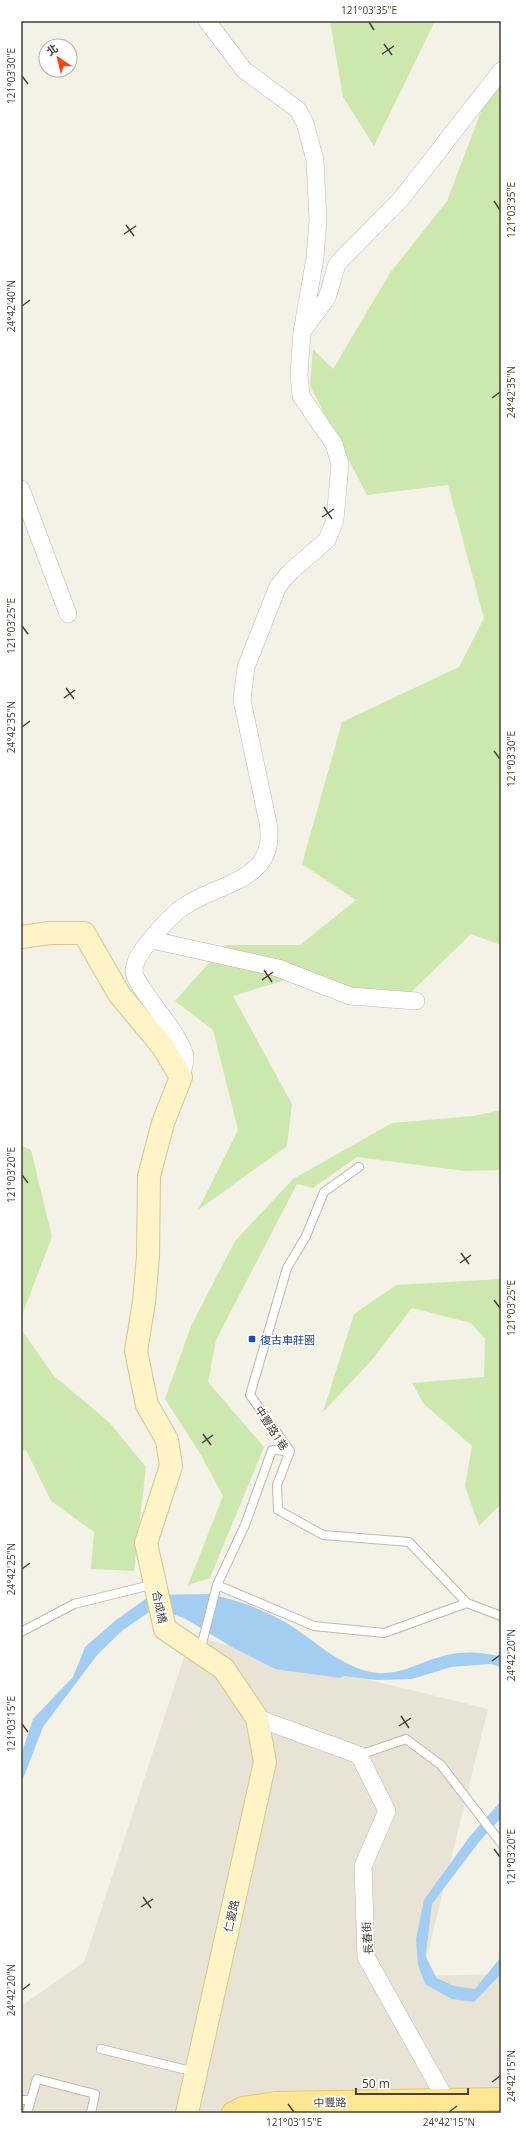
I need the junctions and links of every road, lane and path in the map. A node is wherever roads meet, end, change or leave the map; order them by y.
1 (207, 21) edge
2 (501, 71) edge
3 (302, 332) junction
4 (21, 489) edge
5 (68, 614) dead end
6 (21, 937) edge
7 (152, 940) junction
8 (416, 1001) dead end
9 (181, 1077) junction
10 (359, 1167) dead end
11 (290, 1451) junction
12 (155, 1584) junction
13 (217, 1585) junction
14 (467, 1603) junction
15 (501, 1616) edge
16 (21, 1632) edge
17 (200, 1652) junction
18 (257, 1718) junction
19 (359, 1755) junction
20 (501, 1843) edge
21 (101, 2049) dead end
22 (196, 2072) junction
23 (501, 2099) edge
24 (21, 2100) edge
25 (31, 2100) junction
26 (446, 2106) edge
27 (27, 2113) edge
28 (91, 2113) edge
29 (186, 2113) edge
30 (233, 2113) edge

1 - 3 street
2 - 3 street
3 - 7 street
4 - 5 street
6 - 9 street
7 - 8 street
7 - 9 street
9 - 12 street, 合成橋
10 - 11 lane, 中豐路1巷
11 - 13 lane
11 - 14 lane, 中豐路1巷
12 - 16 lane
12 - 17 street, 合成橋
13 - 14 lane
13 - 17 lane
14 - 15 lane, 中豐路1巷
17 - 18 street
18 - 19 street
18 - 22 street, 仁愛路
19 - 20 lane
19 - 26 street, 長春街
21 - 22 lane
22 - 29 street, 仁愛路
23 - 26 main road, 中豐路
24 - 25 lane
25 - 27 lane
25 - 28 lane
26 - 30 main road, 中豐路

